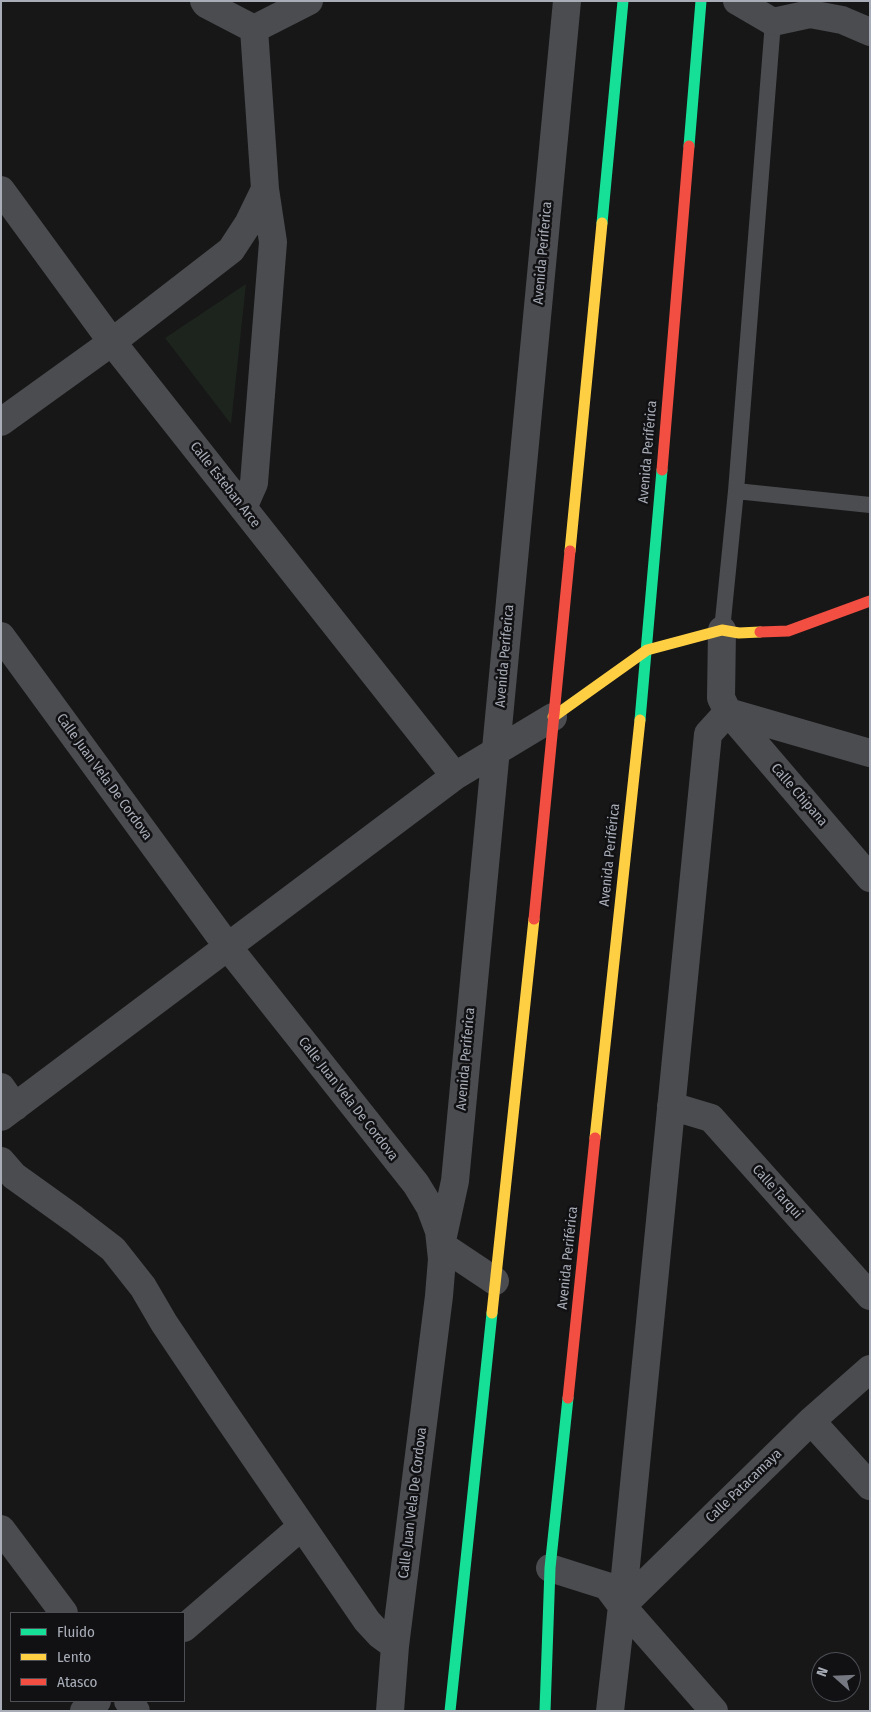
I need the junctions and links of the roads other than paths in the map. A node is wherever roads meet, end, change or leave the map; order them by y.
1 (204, 1) edge
2 (309, 1) edge
3 (567, 1) edge
4 (623, 1) edge
5 (701, 1) edge
6 (737, 1) edge
7 (773, 22) junction
8 (254, 29) junction
9 (870, 32) edge
10 (265, 189) junction
11 (1, 190) edge
12 (112, 342) junction
13 (1, 422) edge
14 (736, 491) junction
15 (870, 505) edge
16 (243, 508) junction
17 (870, 601) edge
18 (722, 630) junction
19 (1, 636) edge
20 (647, 650) junction
21 (728, 712) junction
22 (553, 717) junction
23 (495, 752) junction
24 (870, 753) edge
25 (455, 776) junction
26 (870, 878) edge
27 (228, 947) junction
28 (6, 1104) edge
29 (671, 1106) junction
30 (1, 1162) edge
31 (441, 1245) junction
32 (495, 1281) junction
33 (870, 1296) edge
34 (870, 1369) edge
35 (811, 1421) junction
36 (870, 1486) edge
37 (302, 1526) junction
38 (1, 1529) edge
39 (550, 1568) junction
40 (622, 1606) junction
41 (63, 1612) edge
42 (185, 1627) edge
43 (395, 1646) junction
44 (96, 1702) edge
45 (84, 1711) edge
46 (390, 1711) edge
47 (450, 1711) edge
48 (545, 1711) edge
49 (610, 1711) edge
50 (714, 1711) edge

1 - 8 street
2 - 8 street
3 - 23 street, Avenida Periferica
4 - 22 street
5 - 20 street, Avenida Periférica
6 - 7 street
7 - 9 street
7 - 14 lane
8 - 10 street
10 - 12 street
10 - 16 street
11 - 12 street, Calle Esteban Arce
12 - 13 street
12 - 16 street, Calle Esteban Arce
14 - 15 lane
14 - 18 lane
16 - 25 street, Calle Esteban Arce
17 - 18 street
18 - 20 street
18 - 21 street
19 - 27 street, Calle Juan Vela De Cordova
20 - 22 street
20 - 39 street, Avenida Periférica
21 - 24 street
21 - 26 street, Calle Chipana
21 - 29 street
22 - 23 street
22 - 32 street
23 - 25 street
23 - 31 street, Avenida Periferica
25 - 27 street
27 - 28 street
27 - 31 street, Calle Juan Vela De Cordova
29 - 33 street, Calle Tarqui
29 - 40 street
30 - 37 street
31 - 32 street
31 - 43 street, Calle Juan Vela De Cordova
32 - 47 street
34 - 35 street, Calle Patacamaya
35 - 36 street
35 - 40 street, Calle Patacamaya
37 - 42 street
37 - 43 street
38 - 41 street
39 - 40 street
39 - 48 street, Avenida Periférica
40 - 49 street
40 - 50 street
43 - 46 street, Calle Juan Vela De Cordova
44 - 45 street

